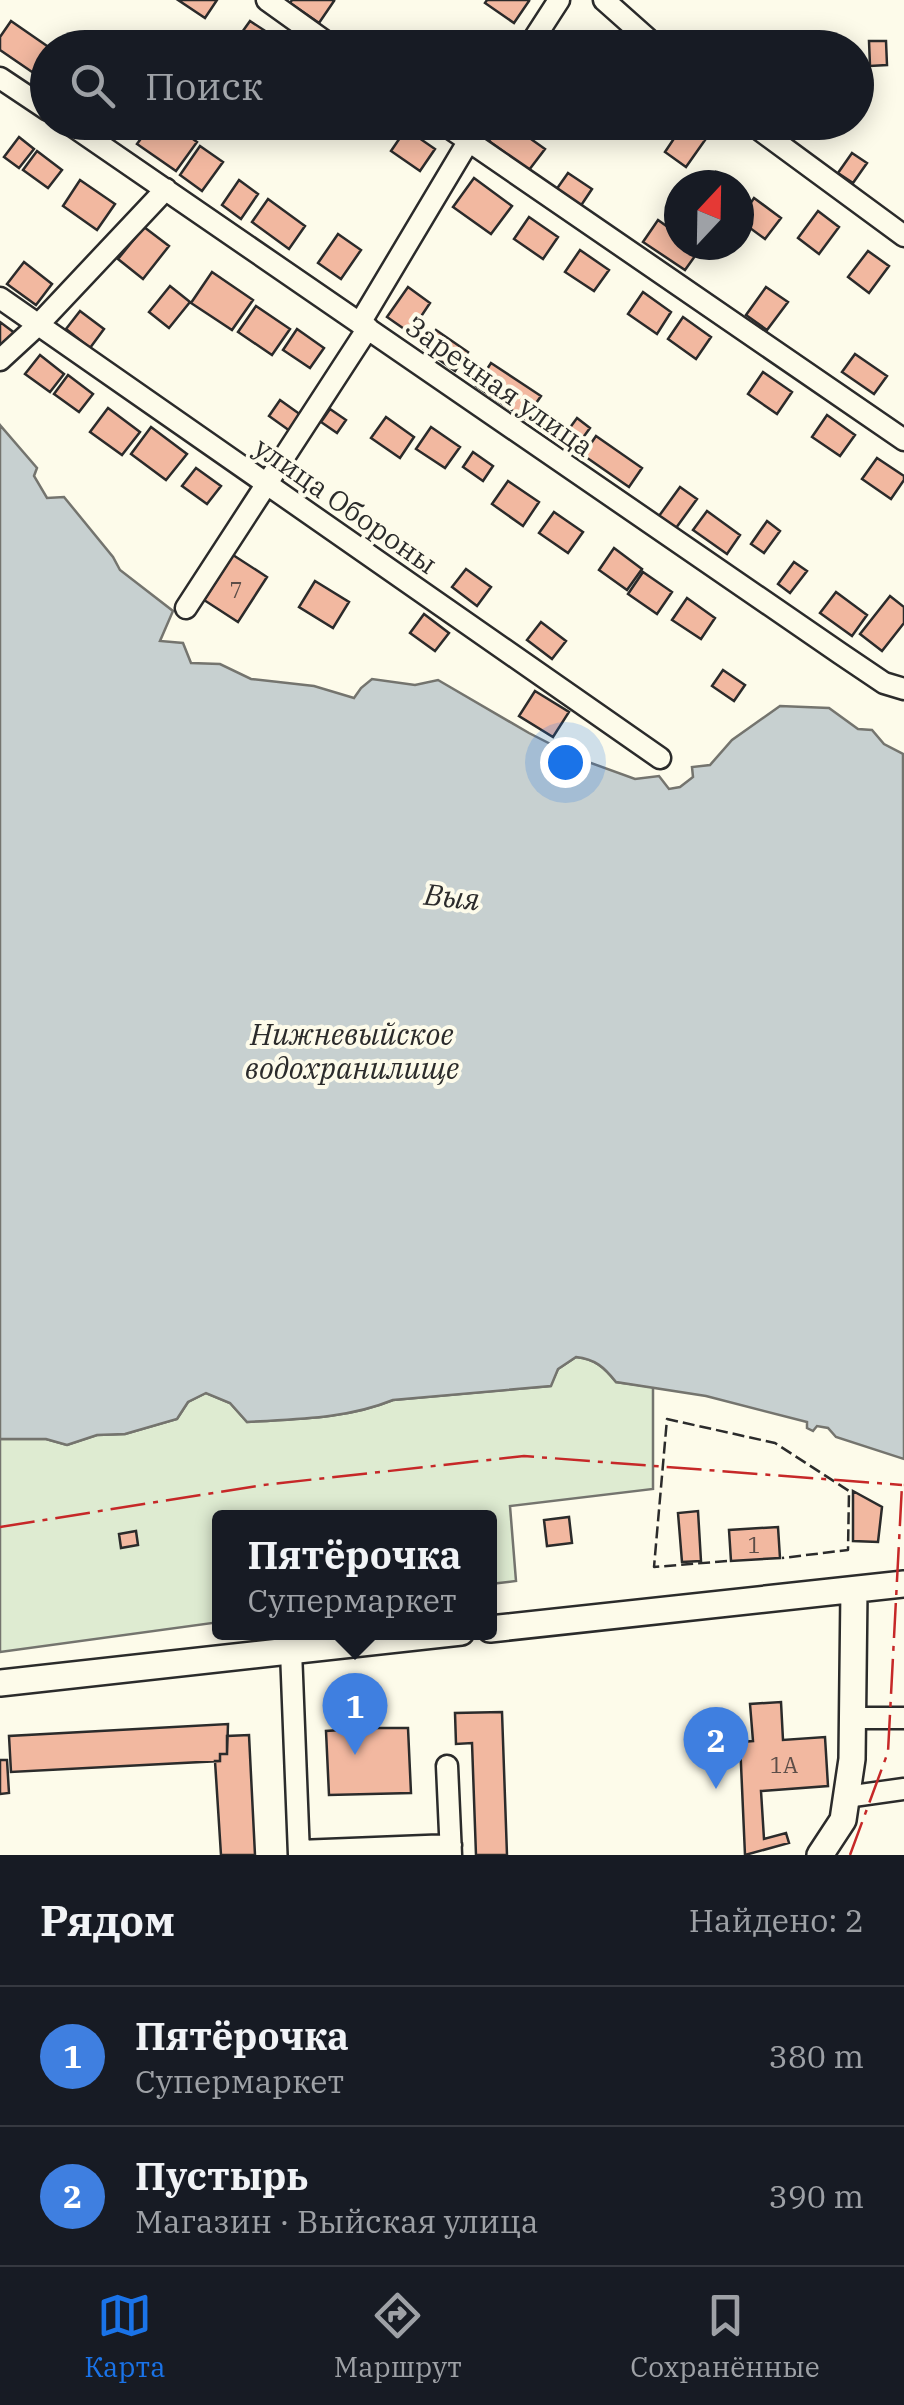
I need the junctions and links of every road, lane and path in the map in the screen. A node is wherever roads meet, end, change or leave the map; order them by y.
1 (266, 0) edge
2 (559, 0) edge
3 (604, 0) edge
4 (308, 30) edge
5 (540, 30) edge
6 (638, 30) edge
7 (0, 78) edge
8 (30, 98) edge
9 (93, 140) edge
10 (465, 140) edge
11 (773, 140) edge
12 (468, 142) junction
13 (166, 189) junction
14 (904, 236) edge
15 (0, 298) edge
16 (38, 325) junction
17 (364, 326) junction
18 (0, 360) edge
19 (904, 440) edge
20 (266, 482) junction
21 (186, 608) dead end
22 (904, 689) edge
23 (660, 758) dead end
24 (904, 1584) edge
25 (854, 1590) junction
26 (497, 1628) edge
27 (389, 1640) edge
28 (291, 1651) junction
29 (0, 1684) edge
30 (852, 1718) junction
31 (904, 1718) edge
32 (447, 1766) dead end
33 (904, 1789) edge
34 (846, 1798) junction
35 (451, 1850) edge
36 (299, 1853) edge
37 (820, 1855) edge

1 - 4 street
2 - 5 street
3 - 6 street
7 - 8 street
9 - 13 street, Заречная улица
10 - 12 street
11 - 14 street
12 - 17 street
12 - 19 street
13 - 16 street
13 - 17 street, Заречная улица
15 - 16 street, улица Обороны
16 - 18 street
16 - 20 street, улица Обороны
17 - 20 street
17 - 22 street, Заречная улица
20 - 21 street
20 - 23 street, улица Обороны
24 - 25 main road
25 - 26 main road
25 - 30 main road
27 - 28 main road
28 - 29 main road
28 - 36 street
30 - 31 street
30 - 34 main road
32 - 35 street
33 - 34 street
34 - 37 main road
35 - 36 street

